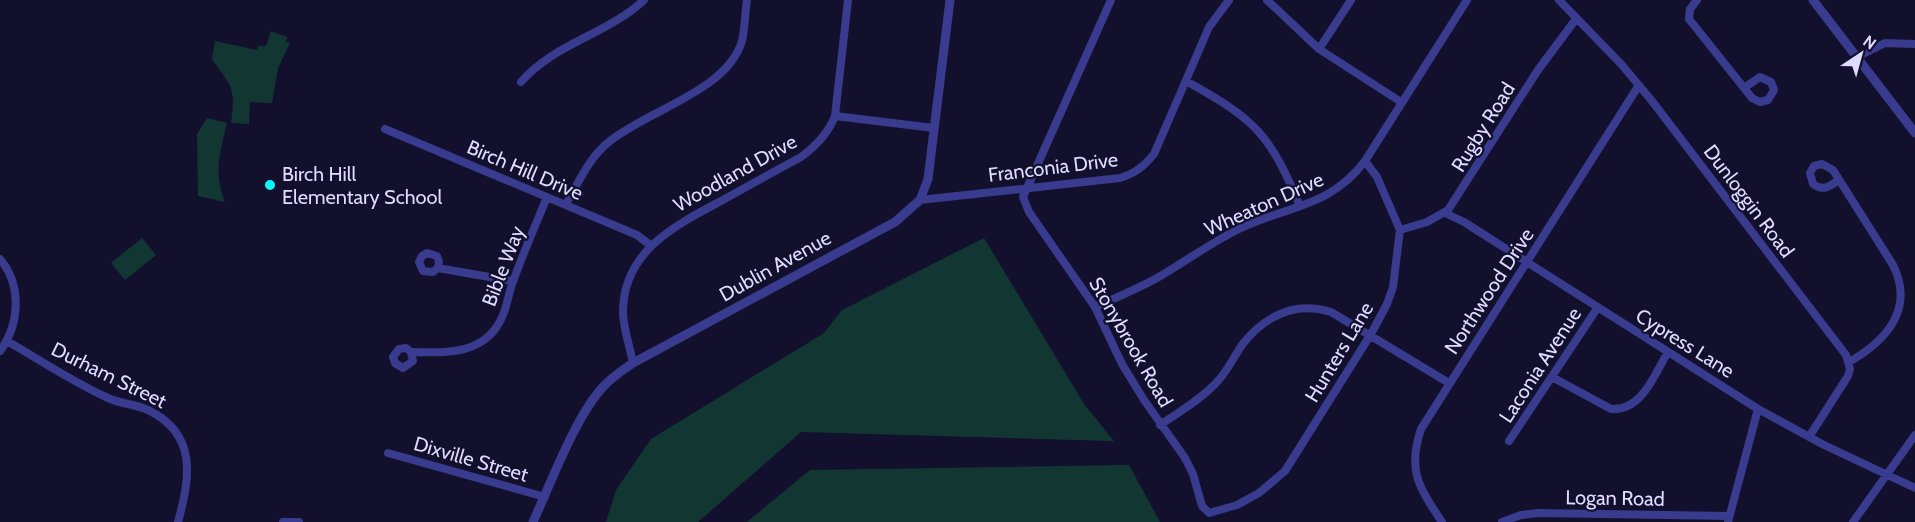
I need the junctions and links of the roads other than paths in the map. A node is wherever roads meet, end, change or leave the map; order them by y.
1 (644, 0) edge
2 (747, 0) edge
3 (848, 0) edge
4 (950, 0) edge
5 (1111, 0) edge
6 (1228, 0) edge
7 (1267, 0) edge
8 (1351, 0) edge
9 (1467, 0) edge
10 (1558, 0) edge
11 (1697, 0) edge
12 (1813, 0) edge
13 (1576, 19) junction
14 (1915, 44) edge
15 (1319, 49) junction
16 (1857, 57) junction
17 (1186, 81) junction
18 (521, 82) dead end
19 (1639, 85) junction
20 (1744, 88) dead end
21 (1401, 102) junction
22 (835, 116) junction
23 (934, 128) junction
24 (385, 129) dead end
25 (1915, 133) edge
26 (1365, 161) junction
27 (1839, 180) dead end
28 (1026, 190) junction
29 (547, 197) junction
30 (920, 200) junction
31 (566, 204) junction
32 (1300, 206) junction
33 (1445, 213) junction
34 (1400, 230) junction
35 (650, 245) junction
36 (0, 259) edge
37 (1527, 263) junction
38 (438, 268) dead end
39 (513, 281) junction
40 (1095, 307) junction
41 (1598, 307) junction
42 (1371, 334) junction
43 (7, 341) junction
44 (0, 351) edge
45 (411, 352) dead end
46 (1668, 352) junction
47 (1849, 362) junction
48 (633, 363) junction
49 (1552, 377) junction
50 (1449, 383) junction
51 (1758, 409) junction
52 (1160, 425) junction
53 (1915, 435) edge
54 (1809, 437) junction
55 (1509, 441) dead end
56 (388, 453) dead end
57 (1888, 475) junction
58 (1915, 488) edge
59 (544, 497) junction
60 (1209, 513) joint
61 (1728, 519) edge
62 (178, 522) edge
63 (283, 522) edge
64 (299, 522) edge
65 (533, 522) edge
66 (1442, 522) edge
67 (1502, 522) edge
68 (1853, 522) edge

1 - 18 street
2 - 31 street
3 - 22 street, Woodland Drive
4 - 23 street
5 - 28 street
6 - 17 street, Franconia Drive
7 - 15 street
8 - 15 street
9 - 21 street, Wheaton Drive
10 - 13 street, Dunloggin Road
11 - 20 street
12 - 16 street
13 - 19 street, Dunloggin Road
13 - 33 street, Rugby Road
14 - 16 street
15 - 21 street
16 - 25 street
17 - 28 street, Franconia Drive
17 - 32 street
19 - 37 street, Northwood Drive
19 - 47 street, Dunloggin Road
21 - 26 street, Wheaton Drive
22 - 23 street
22 - 35 street, Woodland Drive
23 - 30 street
24 - 29 street, Birch Hill Drive
26 - 32 street, Wheaton Drive
26 - 34 street
27 - 47 street
28 - 30 street, Franconia Drive
28 - 40 street, Stonybrook Road
29 - 31 street, Birch Hill Drive
29 - 39 street, Bible Way
30 - 48 street, Dublin Avenue
31 - 35 street, Birch Hill Drive
32 - 40 street, Wheaton Drive
33 - 34 street
33 - 37 street, Cypress Lane
34 - 42 street, Hunters Lane
35 - 48 street, Woodland Drive
36 - 43 street
37 - 41 street, Cypress Lane
37 - 50 street, Northwood Drive
38 - 39 street
39 - 45 street, Bible Way
40 - 52 street, Stonybrook Road
41 - 46 street, Cypress Lane
41 - 49 street, Laconia Avenue
42 - 50 street
42 - 52 street
42 - 60 street, Hunters Lane
43 - 44 street
43 - 62 street, Durham Street
46 - 49 street
46 - 51 street, Cypress Lane
47 - 54 street
48 - 59 street, Dublin Avenue
49 - 55 street, Laconia Avenue
50 - 66 street, Northwood Drive
51 - 54 street, Cypress Lane
51 - 61 street
52 - 60 street, Stonybrook Road
53 - 57 street
54 - 57 street, Cypress Lane
56 - 59 street, Dixville Street
57 - 58 street, Cypress Lane
57 - 68 street
59 - 65 street, Dublin Avenue
61 - 67 street, Logan Road
63 - 64 street

